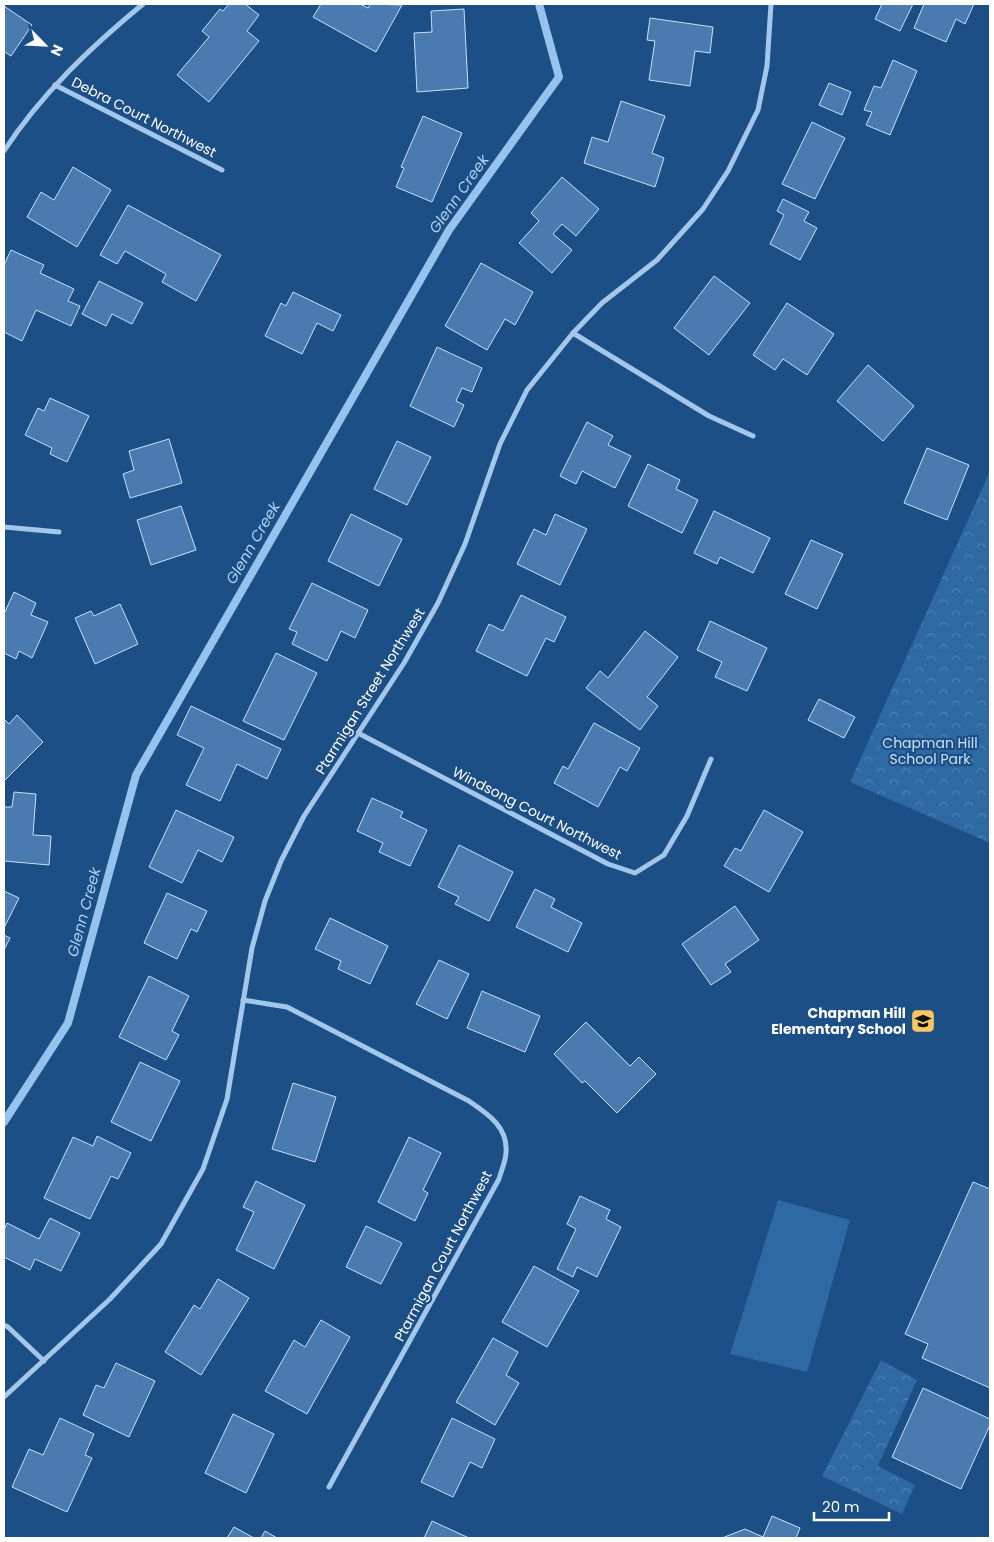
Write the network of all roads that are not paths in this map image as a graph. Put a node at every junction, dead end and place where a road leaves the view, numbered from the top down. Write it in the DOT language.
graph roads {
  1 [pos="143,4"];
  2 [pos="771,4"];
  3 [pos="55,85"];
  4 [pos="4,151"];
  5 [pos="222,170"];
  6 [pos="573,333"];
  7 [pos="753,436"];
  8 [pos="4,527"];
  9 [pos="59,532"];
  10 [pos="358,733"];
  11 [pos="711,759"];
  12 [pos="244,1000"];
  13 [pos="4,1325"];
  14 [pos="44,1361"];
  15 [pos="4,1397"];
  16 [pos="328,1487"];
  1 -- 3 [label="street"];
  2 -- 6 [label="street, Ptarmigan Street Northwest"];
  3 -- 4 [label="street"];
  3 -- 5 [label="street, Debra Court Northwest"];
  6 -- 7 [label="street"];
  6 -- 10 [label="street, Ptarmigan Street Northwest"];
  8 -- 9 [label="street"];
  10 -- 11 [label="street, Windsong Court Northwest"];
  10 -- 12 [label="street, Ptarmigan Street Northwest"];
  12 -- 14 [label="street, Ptarmigan Street Northwest"];
  12 -- 16 [label="street, Ptarmigan Court Northwest"];
  13 -- 14 [label="street"];
  14 -- 15 [label="street, Ptarmigan Street Northwest"];
}
